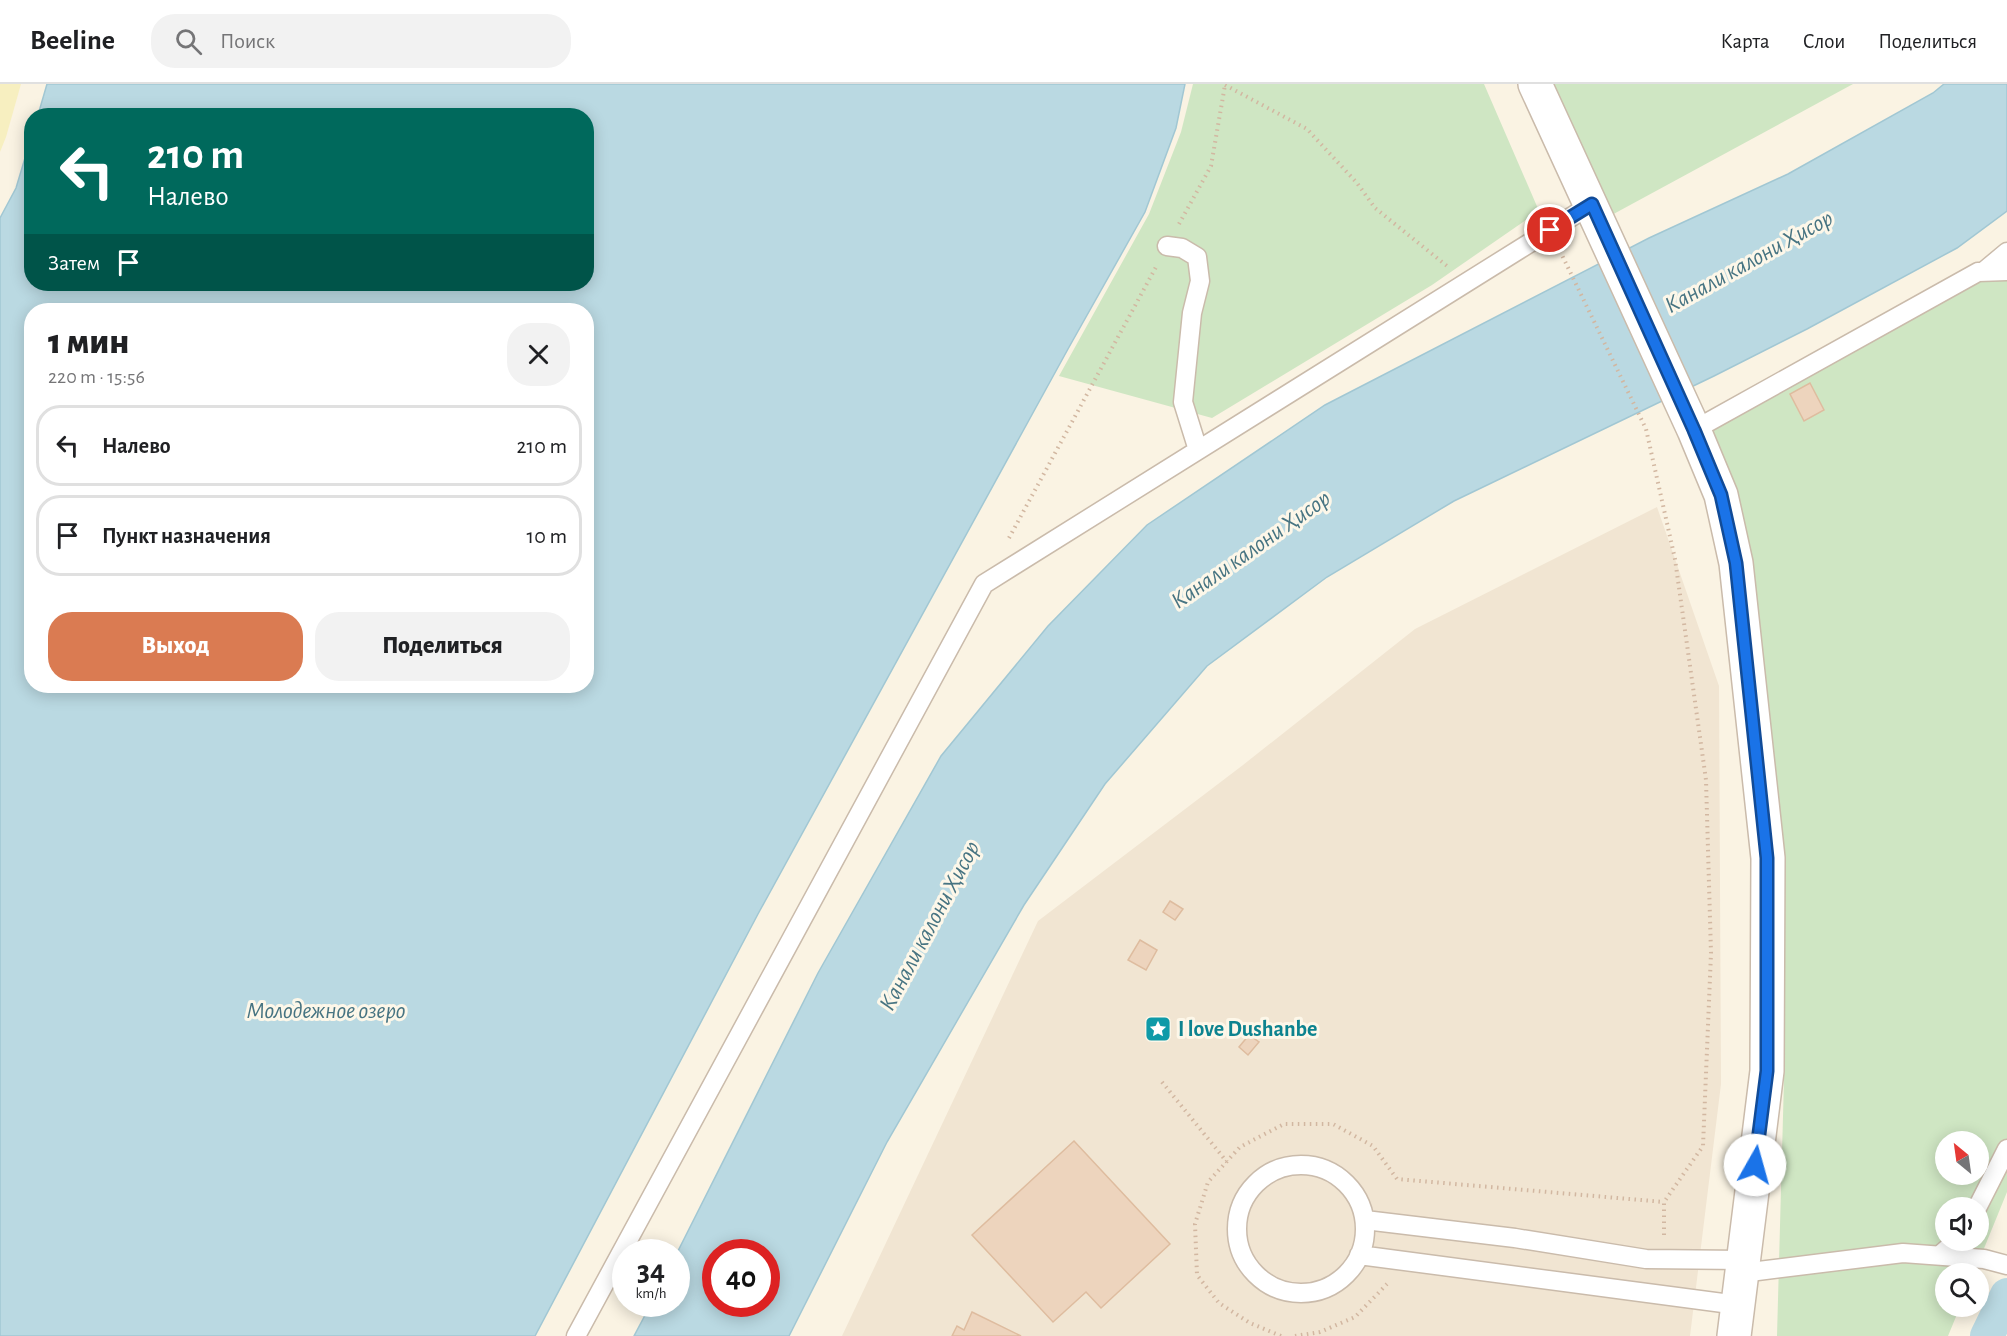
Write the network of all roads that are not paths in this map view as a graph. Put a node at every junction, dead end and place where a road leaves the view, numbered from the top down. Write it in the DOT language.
graph roads {
  1 [pos="1535,84"];
  2 [pos="1592,204"];
  3 [pos="1167,246"];
  4 [pos="2007,252"];
  5 [pos="2007,271"];
  6 [pos="1983,272"];
  7 [pos="1694,430"];
  8 [pos="1198,450"];
  9 [pos="2007,1149"];
  10 [pos="1983,1197"];
  11 [pos="1365,1220"];
  12 [pos="1945,1251"];
  13 [pos="1359,1255"];
  14 [pos="1940,1255"];
  15 [pos="2007,1265"];
  16 [pos="1739,1294"];
  17 [pos="576,1336"];
  1 -- 2 [label="street"];
  2 -- 7 [label="street"];
  2 -- 8 [label="lane"];
  3 -- 8 [label="lane"];
  4 -- 6 [label="lane"];
  5 -- 6 [label="lane"];
  6 -- 7 [label="lane"];
  7 -- 16 [label="street"];
  8 -- 17 [label="lane"];
  9 -- 10 [label="lane"];
  11 -- 13 [label="lane"];
  11 -- 13 [label="lane"];
  11 -- 16 [label="lane"];
  12 -- 14 [label="lane"];
  13 -- 16 [label="lane"];
  14 -- 15 [label="lane"];
  14 -- 16 [label="lane"];
}
